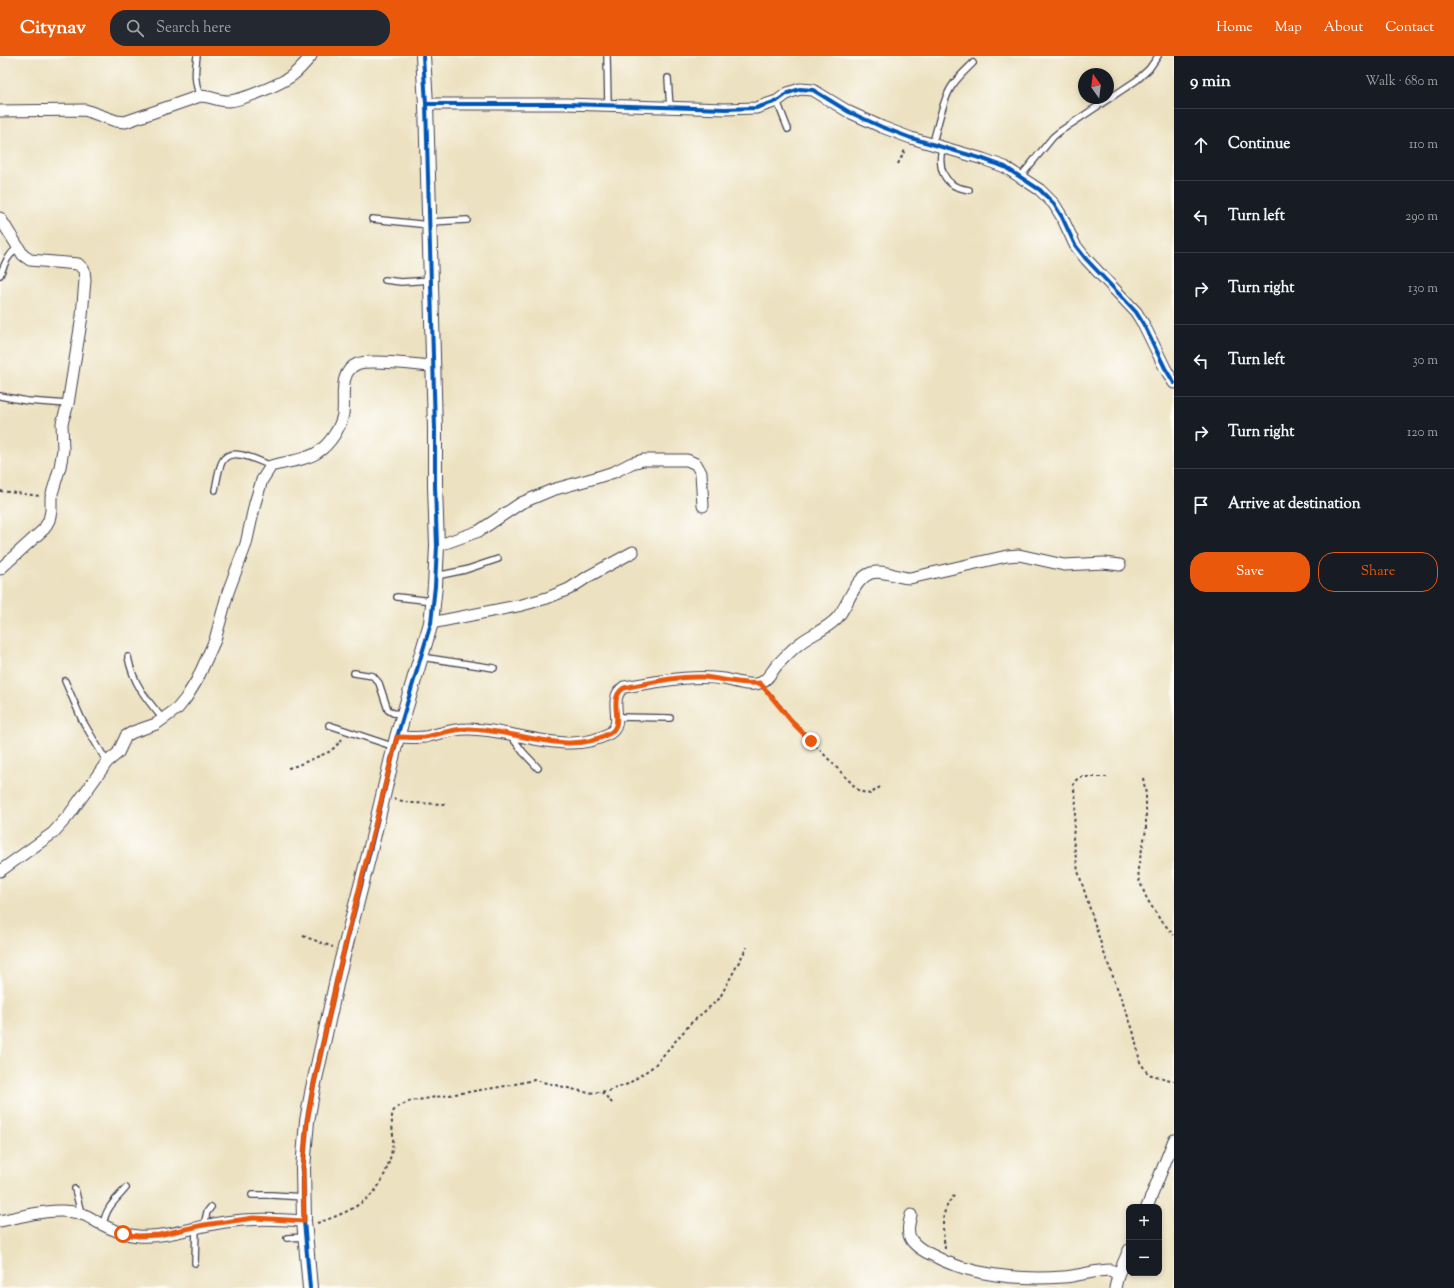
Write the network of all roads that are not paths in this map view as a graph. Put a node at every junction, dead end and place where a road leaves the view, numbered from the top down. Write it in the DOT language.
graph roads {
  1 [pos="197,56"];
  2 [pos="311,56"];
  3 [pos="423,56"];
  4 [pos="607,56"];
  5 [pos="1158,56"];
  6 [pos="973,63"];
  7 [pos="668,78"];
  8 [pos="200,96"];
  9 [pos="777,100"];
  10 [pos="426,104"];
  11 [pos="608,105"];
  12 [pos="670,108"];
  13 [pos="0,111"];
  14 [pos="788,130"];
  15 [pos="937,146"];
  16 [pos="1021,176"];
  17 [pos="969,190"];
  18 [pos="0,218"];
  19 [pos="372,219"];
  20 [pos="467,220"];
  21 [pos="430,223"];
  22 [pos="18,247"];
  23 [pos="0,275"];
  24 [pos="386,280"];
  25 [pos="431,280"];
  26 [pos="434,366"];
  27 [pos="1174,383"];
  28 [pos="0,396"];
  29 [pos="68,404"];
  30 [pos="271,466"];
  31 [pos="215,490"];
  32 [pos="703,506"];
  33 [pos="437,546"];
  34 [pos="632,552"];
  35 [pos="498,559"];
  36 [pos="1120,565"];
  37 [pos="0,569"];
  38 [pos="436,576"];
  39 [pos="397,597"];
  40 [pos="433,602"];
  41 [pos="431,623"];
  42 [pos="128,657"];
  43 [pos="421,657"];
  44 [pos="494,668"];
  45 [pos="354,673"];
  46 [pos="65,681"];
  47 [pos="404,714"];
  48 [pos="617,718"];
  49 [pos="670,718"];
  50 [pos="163,719"];
  51 [pos="329,725"];
  52 [pos="510,734"];
  53 [pos="396,742"];
  54 [pos="107,762"];
  55 [pos="538,768"];
  56 [pos="0,871"];
  57 [pos="1174,1140"];
  58 [pos="126,1188"];
  59 [pos="75,1189"];
  60 [pos="252,1195"];
  61 [pos="304,1197"];
  62 [pos="1148,1204"];
  63 [pos="211,1208"];
  64 [pos="81,1214"];
  65 [pos="911,1215"];
  66 [pos="0,1222"];
  67 [pos="103,1225"];
  68 [pos="200,1226"];
  69 [pos="305,1228"];
  70 [pos="287,1238"];
  71 [pos="1126,1257"];
  72 [pos="195,1263"];
  73 [pos="1118,1275"];
  74 [pos="310,1288"];
  75 [pos="1115,1288"];
  1 -- 8 [label="lane"];
  2 -- 8 [label="street"];
  3 -- 10 [label="street"];
  4 -- 11 [label="lane"];
  5 -- 16 [label="lane"];
  6 -- 15 [label="lane"];
  7 -- 12 [label="lane"];
  8 -- 13 [label="street"];
  9 -- 12 [label="street"];
  9 -- 14 [label="lane"];
  9 -- 15 [label="street"];
  10 -- 11 [label="street"];
  10 -- 21 [label="street"];
  11 -- 12 [label="street"];
  15 -- 16 [label="street"];
  15 -- 17 [label="lane"];
  16 -- 27 [label="street"];
  18 -- 22 [label="street"];
  19 -- 21 [label="lane"];
  20 -- 21 [label="lane"];
  21 -- 25 [label="street"];
  22 -- 23 [label="lane"];
  22 -- 29 [label="street"];
  24 -- 25 [label="lane"];
  25 -- 26 [label="street"];
  26 -- 30 [label="street"];
  26 -- 33 [label="street"];
  28 -- 29 [label="lane"];
  29 -- 37 [label="street"];
  30 -- 31 [label="lane"];
  30 -- 50 [label="street"];
  32 -- 33 [label="street"];
  33 -- 38 [label="street"];
  34 -- 41 [label="street"];
  35 -- 38 [label="lane"];
  36 -- 48 [label="street"];
  38 -- 40 [label="street"];
  39 -- 40 [label="lane"];
  40 -- 41 [label="street"];
  41 -- 43 [label="street"];
  42 -- 50 [label="lane"];
  43 -- 44 [label="lane"];
  43 -- 47 [label="street"];
  45 -- 47 [label="lane"];
  46 -- 54 [label="lane"];
  47 -- 53 [label="street"];
  48 -- 49 [label="lane"];
  48 -- 52 [label="street"];
  50 -- 54 [label="street"];
  51 -- 53 [label="lane"];
  52 -- 53 [label="street"];
  52 -- 55 [label="lane"];
  53 -- 61 [label="street"];
  54 -- 56 [label="street"];
  57 -- 62 [label="street"];
  58 -- 67 [label="lane"];
  59 -- 64 [label="lane"];
  60 -- 61 [label="lane"];
  61 -- 69 [label="street"];
  63 -- 68 [label="lane"];
  64 -- 66 [label="street"];
  64 -- 67 [label="street"];
  65 -- 73 [label="street"];
  67 -- 68 [label="street"];
  68 -- 69 [label="street"];
  68 -- 72 [label="lane"];
  69 -- 70 [label="lane"];
  69 -- 74 [label="street"];
  71 -- 73 [label="street"];
  73 -- 75 [label="street"];
}
